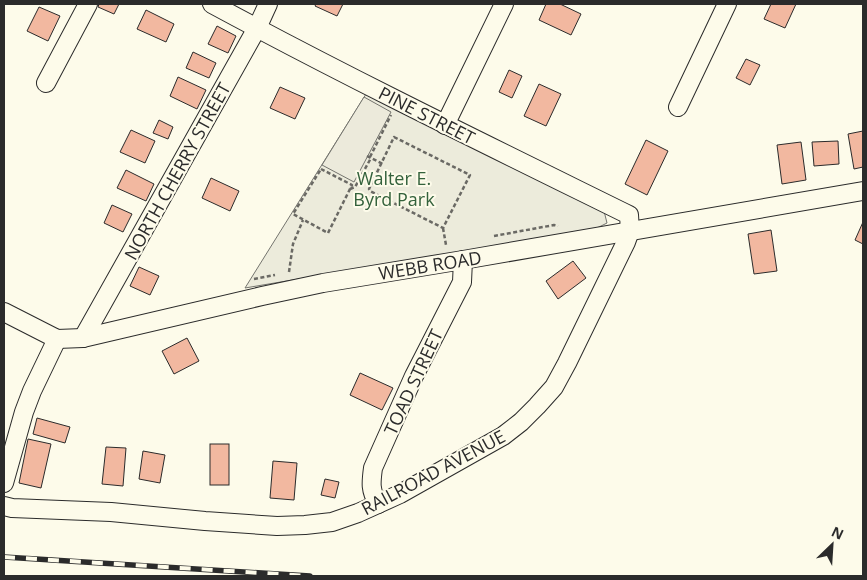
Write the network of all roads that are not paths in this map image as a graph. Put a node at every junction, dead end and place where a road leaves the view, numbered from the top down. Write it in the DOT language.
graph roads {
  1 [pos="88,4"];
  2 [pos="212,4"];
  3 [pos="268,4"];
  4 [pos="504,4"];
  5 [pos="727,4"];
  6 [pos="257,28"];
  7 [pos="46,83"];
  8 [pos="678,107"];
  9 [pos="445,125"];
  10 [pos="863,192"];
  11 [pos="630,231"];
  12 [pos="463,260"];
  13 [pos="4,312"];
  14 [pos="57,338"];
  15 [pos="84,338"];
  16 [pos="4,483"];
  17 [pos="378,504"];
  18 [pos="4,506"];
  1 -- 7 [label="street"];
  2 -- 6 [label="street, PINE STREET"];
  3 -- 6 [label="street, NORTH CHERRY STREET"];
  4 -- 9 [label="street"];
  5 -- 8 [label="street"];
  6 -- 9 [label="street, PINE STREET"];
  6 -- 15 [label="street, NORTH CHERRY STREET"];
  9 -- 11 [label="street, PINE STREET"];
  10 -- 11 [label="street, WEBB ROAD"];
  11 -- 12 [label="street, WEBB ROAD"];
  11 -- 17 [label="street, RAILROAD AVENUE"];
  12 -- 15 [label="street, WEBB ROAD"];
  12 -- 17 [label="street, TOAD STREET"];
  13 -- 14 [label="street, WEBB ROAD"];
  14 -- 15 [label="street, WEBB ROAD"];
  14 -- 16 [label="street"];
  17 -- 18 [label="street, RAILROAD AVENUE"];
}
